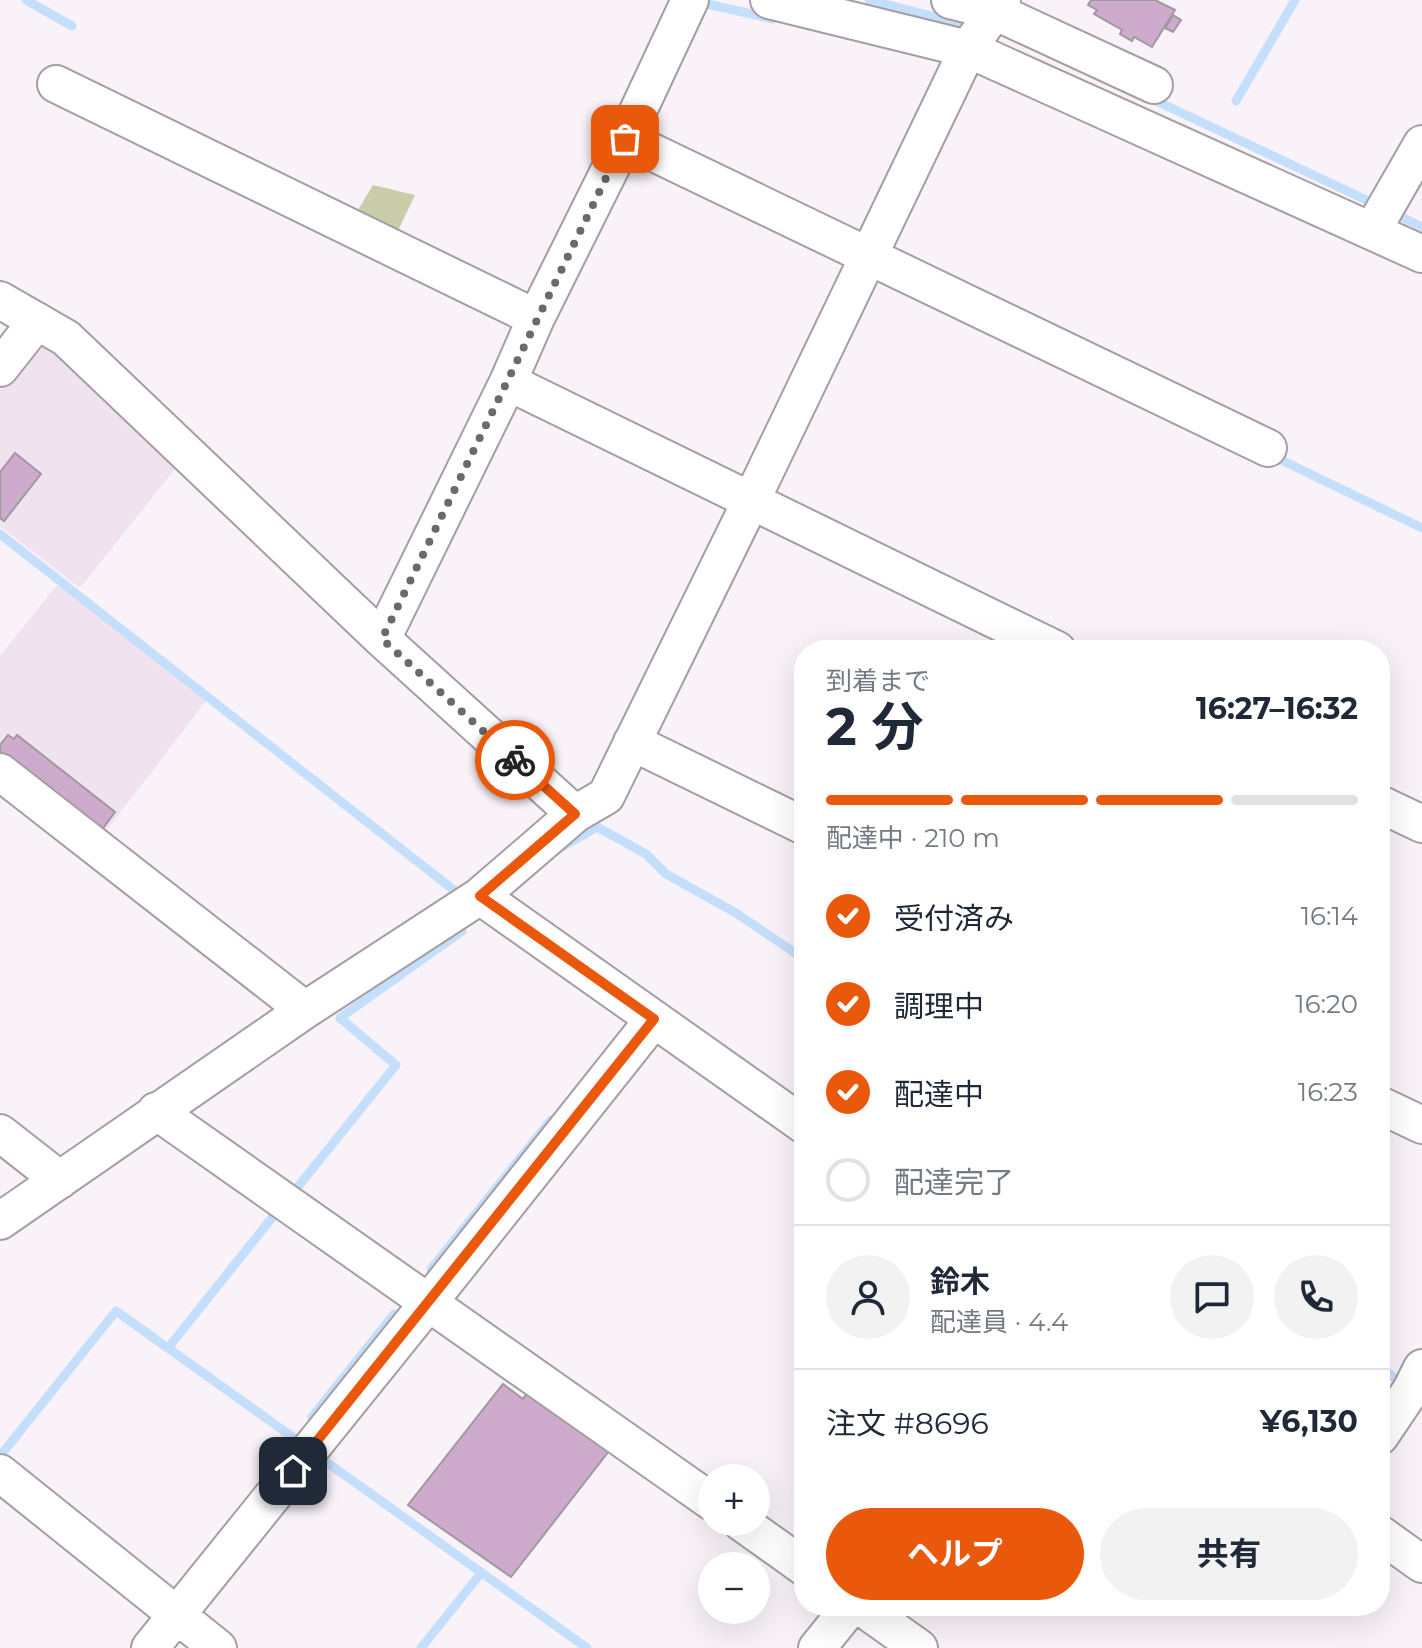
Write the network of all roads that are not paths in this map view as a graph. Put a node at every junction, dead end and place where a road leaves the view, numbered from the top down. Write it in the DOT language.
graph roads {
  1 [pos="690,0"];
  2 [pos="769,0"];
  3 [pos="950,0"];
  4 [pos="986,23"];
  5 [pos="56,84"];
  6 [pos="1154,85"];
  7 [pos="625,139"];
  8 [pos="1422,144"];
  9 [pos="1380,216"];
  10 [pos="1422,254"];
  11 [pos="868,257"];
  12 [pos="0,300"];
  13 [pos="536,318"];
  14 [pos="37,321"];
  15 [pos="0,368"];
  16 [pos="508,382"];
  17 [pos="1268,448"];
  18 [pos="751,501"];
  19 [pos="382,639"];
  20 [pos="1036,640"];
  21 [pos="632,742"];
  22 [pos="0,772"];
  23 [pos="1390,809"];
  24 [pos="575,814"];
  25 [pos="794,821"];
  26 [pos="1422,824"];
  27 [pos="480,896"];
  28 [pos="305,1010"];
  29 [pos="654,1019"];
  30 [pos="1390,1110"];
  31 [pos="156,1111"];
  32 [pos="794,1118"];
  33 [pos="1422,1125"];
  34 [pos="0,1133"];
  35 [pos="60,1180"];
  36 [pos="0,1221"];
  37 [pos="429,1302"];
  38 [pos="1422,1368"];
  39 [pos="1390,1421"];
  40 [pos="0,1473"];
  41 [pos="698,1492"];
  42 [pos="761,1536"];
  43 [pos="1390,1541"];
  44 [pos="794,1560"];
  45 [pos="1422,1564"];
  46 [pos="176,1615"];
  47 [pos="843,1616"];
  48 [pos="874,1616"];
  49 [pos="150,1648"];
  50 [pos="218,1648"];
  51 [pos="817,1648"];
  52 [pos="919,1648"];
  1 -- 7 [label="street"];
  2 -- 4 [label="street"];
  3 -- 4 [label="street"];
  4 -- 6 [label="street"];
  4 -- 9 [label="street"];
  4 -- 11 [label="street"];
  5 -- 13 [label="street"];
  7 -- 11 [label="street"];
  7 -- 13 [label="street"];
  8 -- 9 [label="street"];
  9 -- 10 [label="street"];
  11 -- 17 [label="street"];
  11 -- 18 [label="street"];
  12 -- 14 [label="street"];
  13 -- 16 [label="street"];
  14 -- 15 [label="street"];
  14 -- 19 [label="street"];
  16 -- 18 [label="street"];
  16 -- 19 [label="street"];
  18 -- 20 [label="street"];
  18 -- 21 [label="street"];
  19 -- 24 [label="street"];
  21 -- 24 [label="street"];
  21 -- 25 [label="street"];
  22 -- 28 [label="street"];
  23 -- 26 [label="street"];
  24 -- 27 [label="street"];
  27 -- 28 [label="street"];
  27 -- 29 [label="street"];
  28 -- 31 [label="street"];
  29 -- 32 [label="street"];
  29 -- 37 [label="street"];
  30 -- 33 [label="street"];
  31 -- 35 [label="street"];
  31 -- 37 [label="street"];
  34 -- 35 [label="street"];
  35 -- 36 [label="street"];
  37 -- 41 [label="street"];
  37 -- 46 [label="street"];
  38 -- 39 [label="street"];
  40 -- 46 [label="street"];
  42 -- 44 [label="street"];
  43 -- 45 [label="street"];
  46 -- 49 [label="street"];
  46 -- 50 [label="street"];
  47 -- 51 [label="street"];
  48 -- 52 [label="street"];
}
